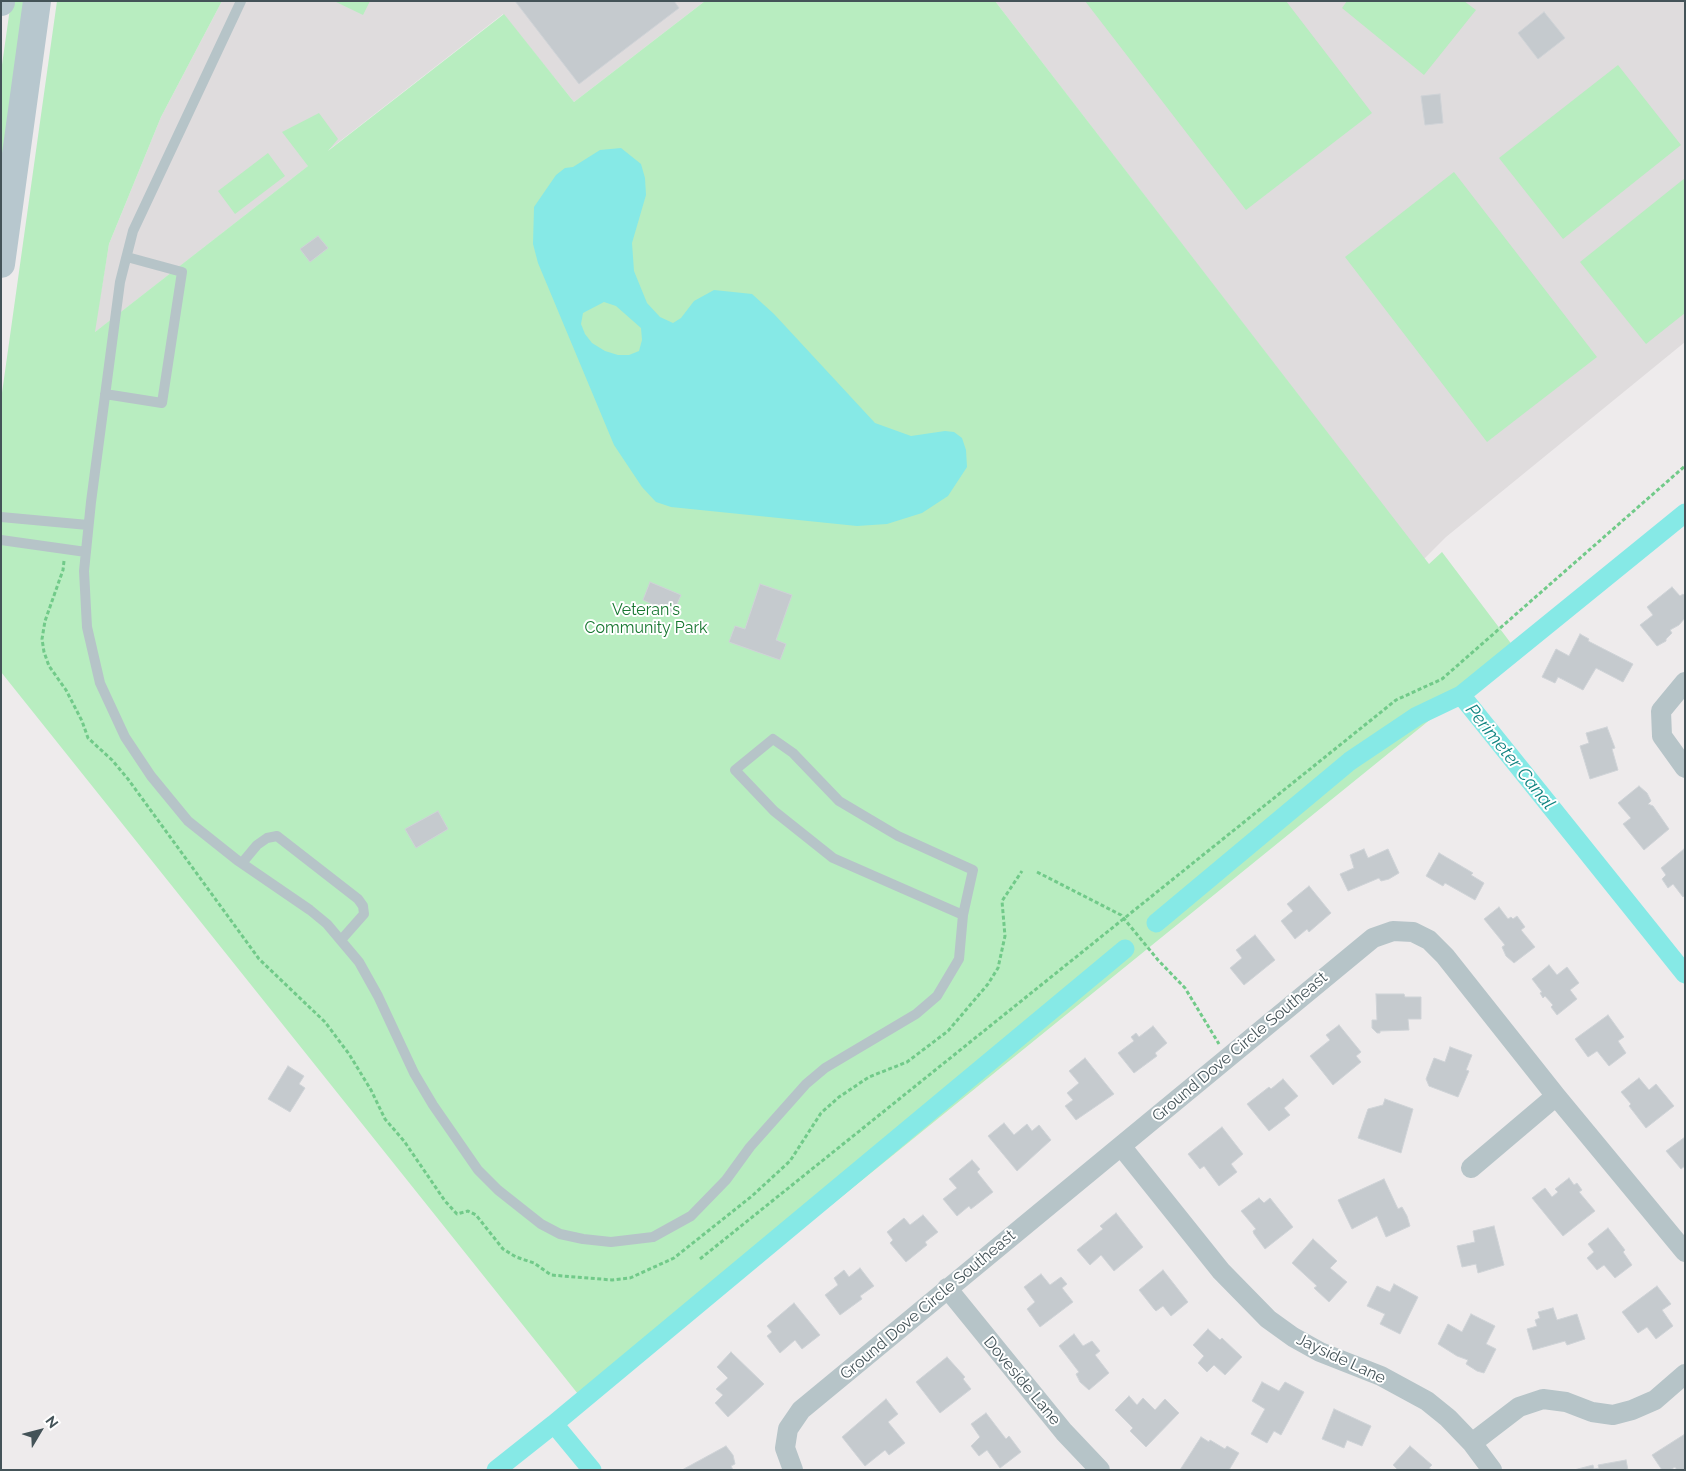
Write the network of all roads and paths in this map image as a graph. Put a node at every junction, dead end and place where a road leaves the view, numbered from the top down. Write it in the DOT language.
graph roads {
  1 [pos="37,1"];
  2 [pos="241,1"];
  3 [pos="127,257"];
  4 [pos="1,264"];
  5 [pos="105,394"];
  6 [pos="1685,466"];
  7 [pos="1,517"];
  8 [pos="88,525"];
  9 [pos="1,540"];
  10 [pos="86,552"];
  11 [pos="65,555"];
  12 [pos="1685,682"];
  13 [pos="1685,768"];
  14 [pos="242,863"];
  15 [pos="1022,871"];
  16 [pos="1037,872"];
  17 [pos="963,915"];
  18 [pos="1124,918"];
  19 [pos="341,940"];
  20 [pos="1227,1057"];
  21 [pos="1556,1096"];
  22 [pos="1121,1146"];
  23 [pos="1471,1168"];
  24 [pos="1685,1252"];
  25 [pos="700,1259"];
  26 [pos="947,1288"];
  27 [pos="1685,1374"];
  28 [pos="1472,1443"];
  29 [pos="793,1470"];
  30 [pos="1100,1470"];
  31 [pos="1492,1470"];
  1 -- 4 [label="main road"];
  2 -- 3 [label="lane"];
  3 -- 5 [label="lane"];
  3 -- 5 [label="lane"];
  5 -- 8 [label="lane"];
  6 -- 18 [label="path"];
  7 -- 8 [label="lane"];
  8 -- 10 [label="lane"];
  9 -- 10 [label="lane"];
  10 -- 14 [label="lane"];
  11 -- 15 [label="path"];
  12 -- 13 [label="street"];
  14 -- 19 [label="lane"];
  14 -- 19 [label="lane"];
  16 -- 18 [label="path"];
  17 -- 17 [label="lane"];
  17 -- 19 [label="lane"];
  18 -- 20 [label="path"];
  18 -- 25 [label="path"];
  20 -- 21 [label="street, Ground Dove Circle Southeast"];
  20 -- 22 [label="street, Ground Dove Circle Southeast"];
  21 -- 23 [label="street"];
  21 -- 24 [label="street, Ground Dove Circle Southeast"];
  22 -- 26 [label="street, Ground Dove Circle Southeast"];
  22 -- 28 [label="street, Jayside Lane"];
  26 -- 29 [label="street, Ground Dove Circle Southeast"];
  26 -- 30 [label="street, Doveside Lane"];
  27 -- 28 [label="street"];
  28 -- 31 [label="street, Jayside Lane"];
}
